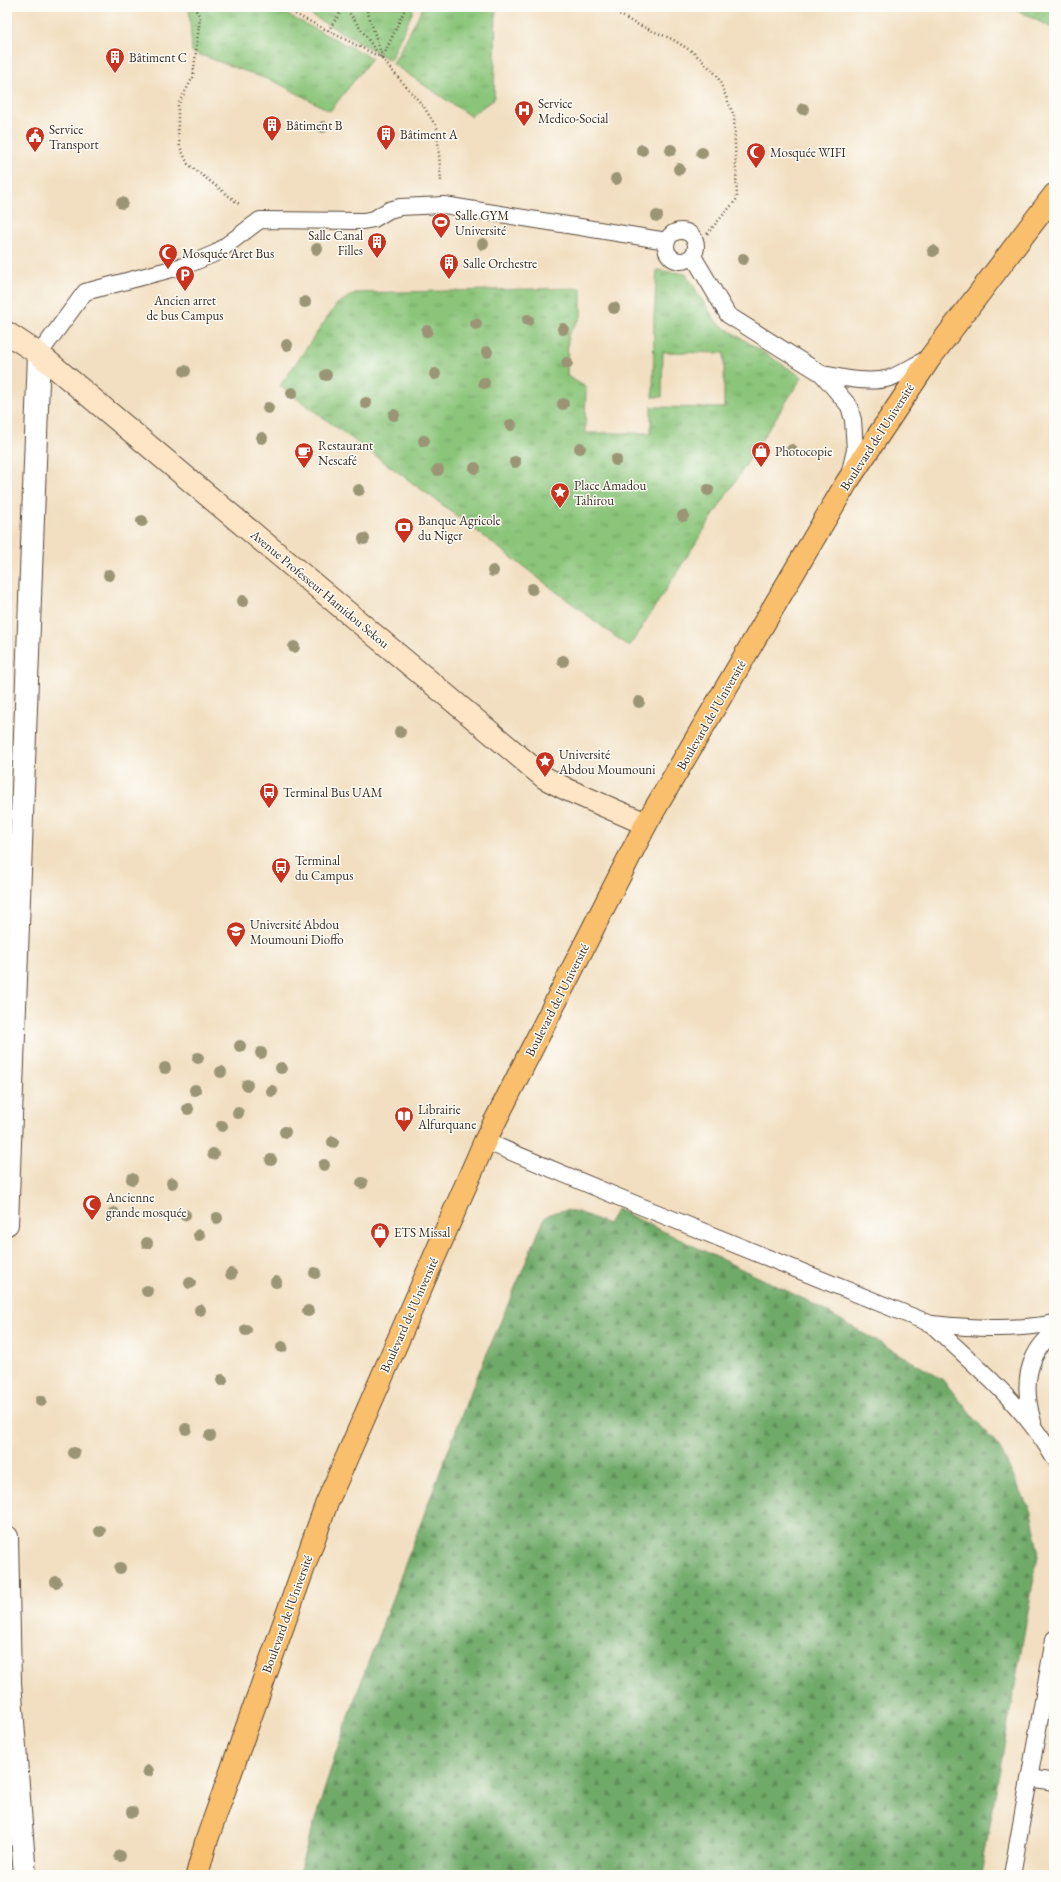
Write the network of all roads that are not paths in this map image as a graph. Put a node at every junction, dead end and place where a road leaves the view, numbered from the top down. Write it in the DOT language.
graph roads {
  1 [pos="1054,195"];
  2 [pos="667,241"];
  3 [pos="694,250"];
  4 [pos="7,333"];
  5 [pos="39,354"];
  6 [pos="930,358"];
  7 [pos="822,374"];
  8 [pos="847,482"];
  9 [pos="646,824"];
  10 [pos="485,1141"];
  11 [pos="7,1224"];
  12 [pos="1054,1323"];
  13 [pos="931,1324"];
  14 [pos="1054,1332"];
  15 [pos="1048,1443"];
  16 [pos="1054,1458"];
  17 [pos="7,1537"];
  18 [pos="1054,1639"];
  19 [pos="9,1683"];
  20 [pos="1030,1778"];
  21 [pos="1054,1782"];
  22 [pos="25,1875"];
  23 [pos="197,1875"];
  24 [pos="1012,1875"];
  1 -- 6 [label="main road, Boulevard de l'Université"];
  2 -- 3 [label="lane"];
  2 -- 3 [label="lane"];
  2 -- 5 [label="lane"];
  3 -- 7 [label="lane"];
  4 -- 5 [label="street, Avenue Professeur Hamidou Sekou"];
  5 -- 9 [label="street, Avenue Professeur Hamidou Sekou"];
  5 -- 11 [label="street"];
  6 -- 7 [label="lane"];
  6 -- 8 [label="main road, Boulevard de l'Université"];
  7 -- 8 [label="lane"];
  8 -- 9 [label="main road, Boulevard de l'Université"];
  9 -- 10 [label="main road, Boulevard de l'Université"];
  10 -- 13 [label="lane"];
  10 -- 23 [label="main road, Boulevard de l'Université"];
  12 -- 13 [label="lane"];
  13 -- 15 [label="lane"];
  14 -- 15 [label="lane"];
  15 -- 16 [label="lane"];
  17 -- 19 [label="street"];
  18 -- 20 [label="lane"];
  19 -- 22 [label="street"];
  20 -- 21 [label="lane"];
  20 -- 24 [label="lane"];
}
